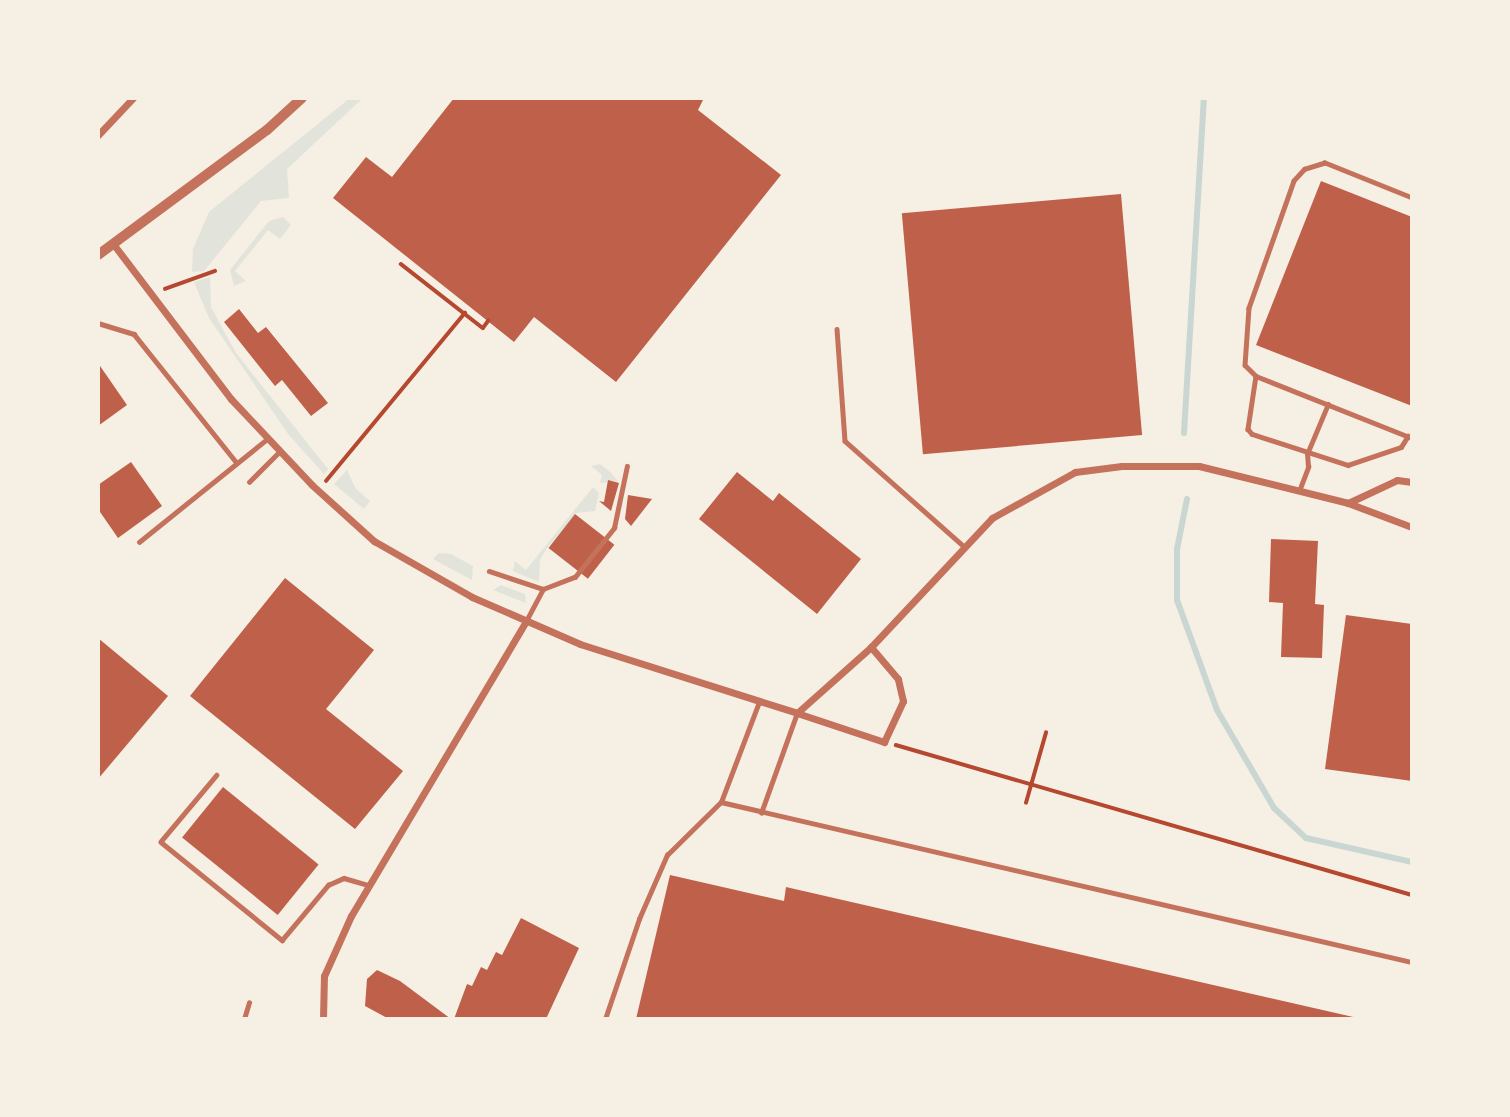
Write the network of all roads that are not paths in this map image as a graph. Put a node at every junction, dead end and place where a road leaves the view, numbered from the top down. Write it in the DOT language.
graph roads {
  1 [pos="133,98"];
  2 [pos="302,98"];
  3 [pos="98,135"];
  4 [pos="1412,198"];
  5 [pos="114,245"];
  6 [pos="98,256"];
  7 [pos="98,323"];
  8 [pos="837,329"];
  9 [pos="1256,376"];
  10 [pos="1328,404"];
  11 [pos="1410,437"];
  12 [pos="268,438"];
  13 [pos="280,451"];
  14 [pos="1307,454"];
  15 [pos="237,463"];
  16 [pos="626,467"];
  17 [pos="249,482"];
  18 [pos="1412,482"];
  19 [pos="1299,491"];
  20 [pos="1348,503"];
  21 [pos="1412,527"];
  22 [pos="139,542"];
  23 [pos="966,548"];
  24 [pos="489,571"];
  25 [pos="543,589"];
  26 [pos="526,621"];
  27 [pos="871,648"];
  28 [pos="759,702"];
  29 [pos="797,713"];
  30 [pos="217,775"];
  31 [pos="721,802"];
  32 [pos="761,813"];
  33 [pos="369,885"];
  34 [pos="1412,962"];
  35 [pos="250,1003"];
  36 [pos="244,1019"];
  37 [pos="323,1019"];
  38 [pos="605,1019"];
  1 -- 3 [label="street"];
  2 -- 5 [label="street"];
  4 -- 9 [label="lane"];
  5 -- 6 [label="street"];
  5 -- 12 [label="street"];
  7 -- 15 [label="lane"];
  8 -- 23 [label="lane"];
  9 -- 10 [label="lane"];
  9 -- 14 [label="lane"];
  10 -- 11 [label="lane"];
  10 -- 14 [label="lane"];
  11 -- 14 [label="lane"];
  12 -- 13 [label="street"];
  12 -- 15 [label="lane"];
  13 -- 17 [label="lane"];
  13 -- 26 [label="street"];
  14 -- 19 [label="lane"];
  15 -- 22 [label="lane"];
  16 -- 25 [label="lane"];
  18 -- 20 [label="street"];
  19 -- 20 [label="street"];
  19 -- 23 [label="street"];
  20 -- 21 [label="street"];
  23 -- 27 [label="street"];
  24 -- 25 [label="lane"];
  25 -- 26 [label="lane"];
  26 -- 28 [label="street"];
  26 -- 33 [label="street"];
  27 -- 29 [label="street"];
  27 -- 29 [label="street"];
  28 -- 29 [label="street"];
  28 -- 31 [label="lane"];
  29 -- 32 [label="lane"];
  30 -- 33 [label="lane"];
  31 -- 32 [label="lane"];
  31 -- 38 [label="lane"];
  32 -- 34 [label="lane"];
  33 -- 37 [label="street"];
  35 -- 36 [label="lane"];
}
